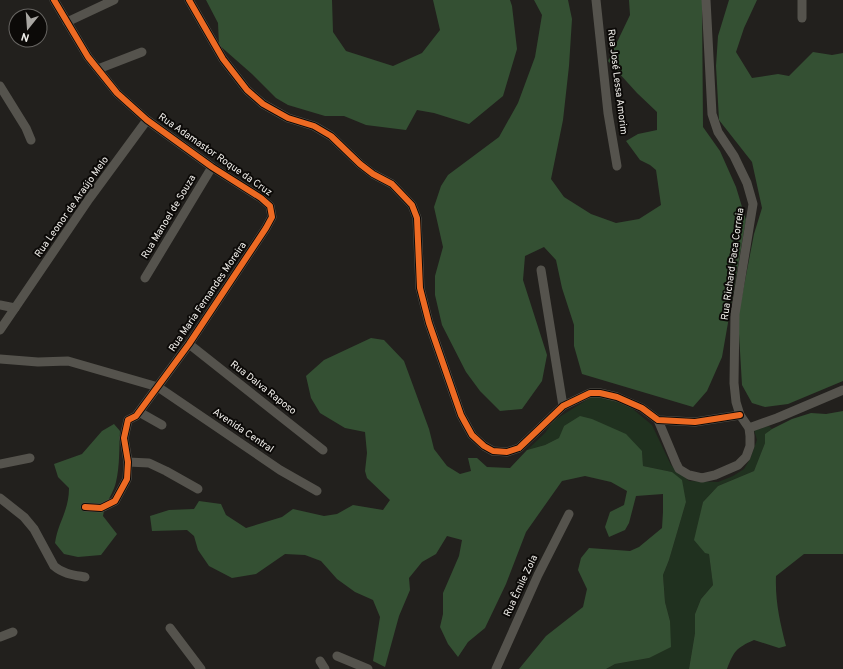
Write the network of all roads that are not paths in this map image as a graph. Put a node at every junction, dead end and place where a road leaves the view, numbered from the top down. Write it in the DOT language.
graph roads {
  1 [pos="54,0"];
  2 [pos="114,0"];
  3 [pos="189,0"];
  4 [pos="596,0"];
  5 [pos="706,0"];
  6 [pos="802,0"];
  7 [pos="802,18"];
  8 [pos="67,22"];
  9 [pos="142,52"];
  10 [pos="98,69"];
  11 [pos="0,86"];
  12 [pos="147,120"];
  13 [pos="31,140"];
  14 [pos="617,166"];
  15 [pos="212,167"];
  16 [pos="272,217"];
  17 [pos="541,270"];
  18 [pos="144,278"];
  19 [pos="0,305"];
  20 [pos="15,308"];
  21 [pos="0,330"];
  22 [pos="189,344"];
  23 [pos="0,358"];
  24 [pos="158,387"];
  25 [pos="843,390"];
  26 [pos="563,406"];
  27 [pos="139,412"];
  28 [pos="740,415"];
  29 [pos="658,420"];
  30 [pos="162,425"];
  31 [pos="749,428"];
  32 [pos="323,450"];
  33 [pos="30,458"];
  34 [pos="128,462"];
  35 [pos="0,464"];
  36 [pos="198,489"];
  37 [pos="317,491"];
  38 [pos="0,498"];
  39 [pos="85,507"];
  40 [pos="569,514"];
  41 [pos="85,577"];
  42 [pos="170,628"];
  43 [pos="13,632"];
  44 [pos="0,637"];
  45 [pos="337,656"];
  46 [pos="320,661"];
  47 [pos="201,669"];
  48 [pos="325,669"];
  49 [pos="368,669"];
  50 [pos="496,669"];
  1 -- 8 [label="street, Rua Adamastor Roque da Cruz"];
  2 -- 8 [label="street"];
  3 -- 26 [label="street"];
  4 -- 14 [label="street, Rua José Lessa Amorim"];
  5 -- 28 [label="street, Rua Richard Paca Correia"];
  6 -- 7 [label="street"];
  8 -- 10 [label="street, Rua Adamastor Roque da Cruz"];
  9 -- 10 [label="street"];
  10 -- 12 [label="street, Rua Adamastor Roque da Cruz"];
  11 -- 13 [label="street"];
  12 -- 15 [label="street, Rua Adamastor Roque da Cruz"];
  12 -- 20 [label="street, Rua Leonor de Araújo Melo"];
  15 -- 16 [label="street, Rua Adamastor Roque da Cruz"];
  15 -- 18 [label="street, Rua Manoel de Souza"];
  16 -- 22 [label="street, Rua Maria Fernandes Moreira"];
  17 -- 26 [label="street"];
  19 -- 20 [label="street"];
  20 -- 21 [label="street, Rua Leonor de Araújo Melo"];
  22 -- 24 [label="street, Rua Maria Fernandes Moreira"];
  22 -- 32 [label="street, Rua Dalva Raposo"];
  23 -- 24 [label="street"];
  24 -- 27 [label="street, Rua Maria Fernandes Moreira"];
  24 -- 37 [label="street, Avenida Central"];
  25 -- 31 [label="street"];
  26 -- 29 [label="street"];
  27 -- 30 [label="street"];
  27 -- 34 [label="street, Rua Maria Fernandes Moreira"];
  28 -- 29 [label="street"];
  28 -- 31 [label="street, Rua Richard Paca Correia"];
  29 -- 31 [label="street"];
  33 -- 35 [label="street"];
  34 -- 36 [label="street"];
  34 -- 39 [label="street, Rua Maria Fernandes Moreira"];
  38 -- 41 [label="street"];
  40 -- 50 [label="street, Rua Êmile Zola"];
  42 -- 47 [label="street"];
  43 -- 44 [label="street"];
  45 -- 49 [label="street"];
  46 -- 48 [label="street"];
}
